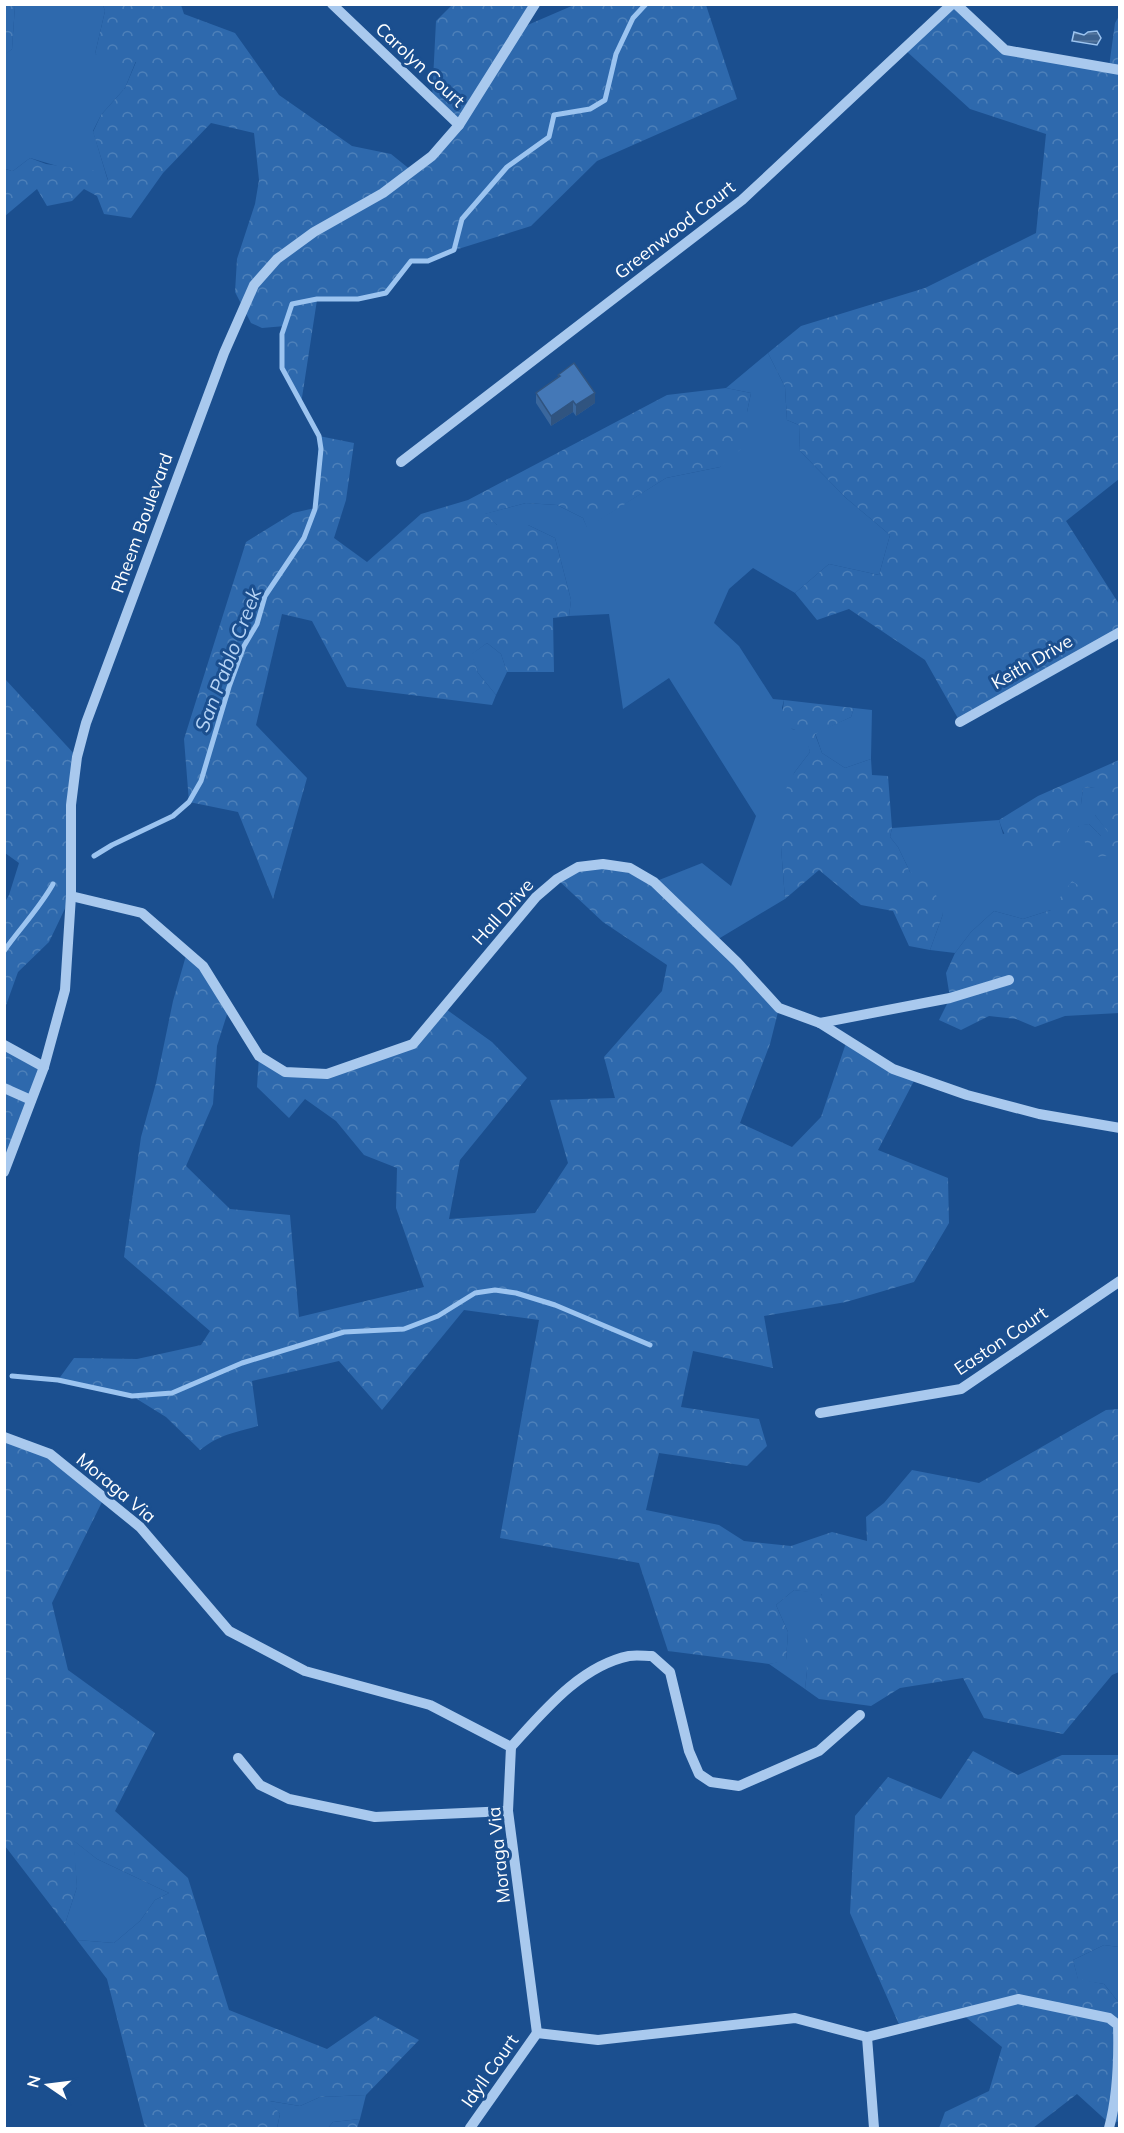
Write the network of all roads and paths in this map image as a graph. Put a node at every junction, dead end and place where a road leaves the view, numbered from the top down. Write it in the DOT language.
graph roads {
  1 [pos="332,4"];
  2 [pos="535,4"];
  3 [pos="954,4"];
  4 [pos="1119,69"];
  5 [pos="459,125"];
  6 [pos="401,462"];
  7 [pos="1119,632"];
  8 [pos="960,722"];
  9 [pos="71,896"];
  10 [pos="1010,980"];
  11 [pos="820,1023"];
  12 [pos="4,1045"];
  13 [pos="44,1067"];
  14 [pos="4,1088"];
  15 [pos="31,1100"];
  16 [pos="1119,1128"];
  17 [pos="4,1172"];
  18 [pos="1119,1281"];
  19 [pos="820,1413"];
  20 [pos="4,1437"];
  21 [pos="860,1715"];
  22 [pos="511,1747"];
  23 [pos="238,1758"];
  24 [pos="508,1810"];
  25 [pos="537,2033"];
  26 [pos="867,2037"];
  27 [pos="470,2128"];
  28 [pos="874,2128"];
  29 [pos="1109,2128"];
  1 -- 5 [label="street, Carolyn Court"];
  2 -- 5 [label="street, Rheem Boulevard"];
  3 -- 4 [label="street"];
  3 -- 6 [label="street, Greenwood Court"];
  5 -- 9 [label="street, Rheem Boulevard"];
  7 -- 8 [label="street, Keith Drive"];
  9 -- 11 [label="street, Hall Drive"];
  9 -- 13 [label="street, Rheem Boulevard"];
  10 -- 11 [label="street"];
  11 -- 16 [label="street"];
  12 -- 13 [label="street"];
  13 -- 15 [label="street, Rheem Boulevard"];
  14 -- 15 [label="street"];
  15 -- 17 [label="street, Rheem Boulevard"];
  18 -- 19 [label="street, Easton Court"];
  20 -- 22 [label="street, Moraga Via"];
  21 -- 22 [label="street"];
  22 -- 24 [label="street, Moraga Via"];
  23 -- 24 [label="street"];
  24 -- 25 [label="street, Moraga Via"];
  25 -- 26 [label="street"];
  25 -- 27 [label="street, Idyll Court"];
  26 -- 28 [label="street"];
  26 -- 29 [label="street"];
}
